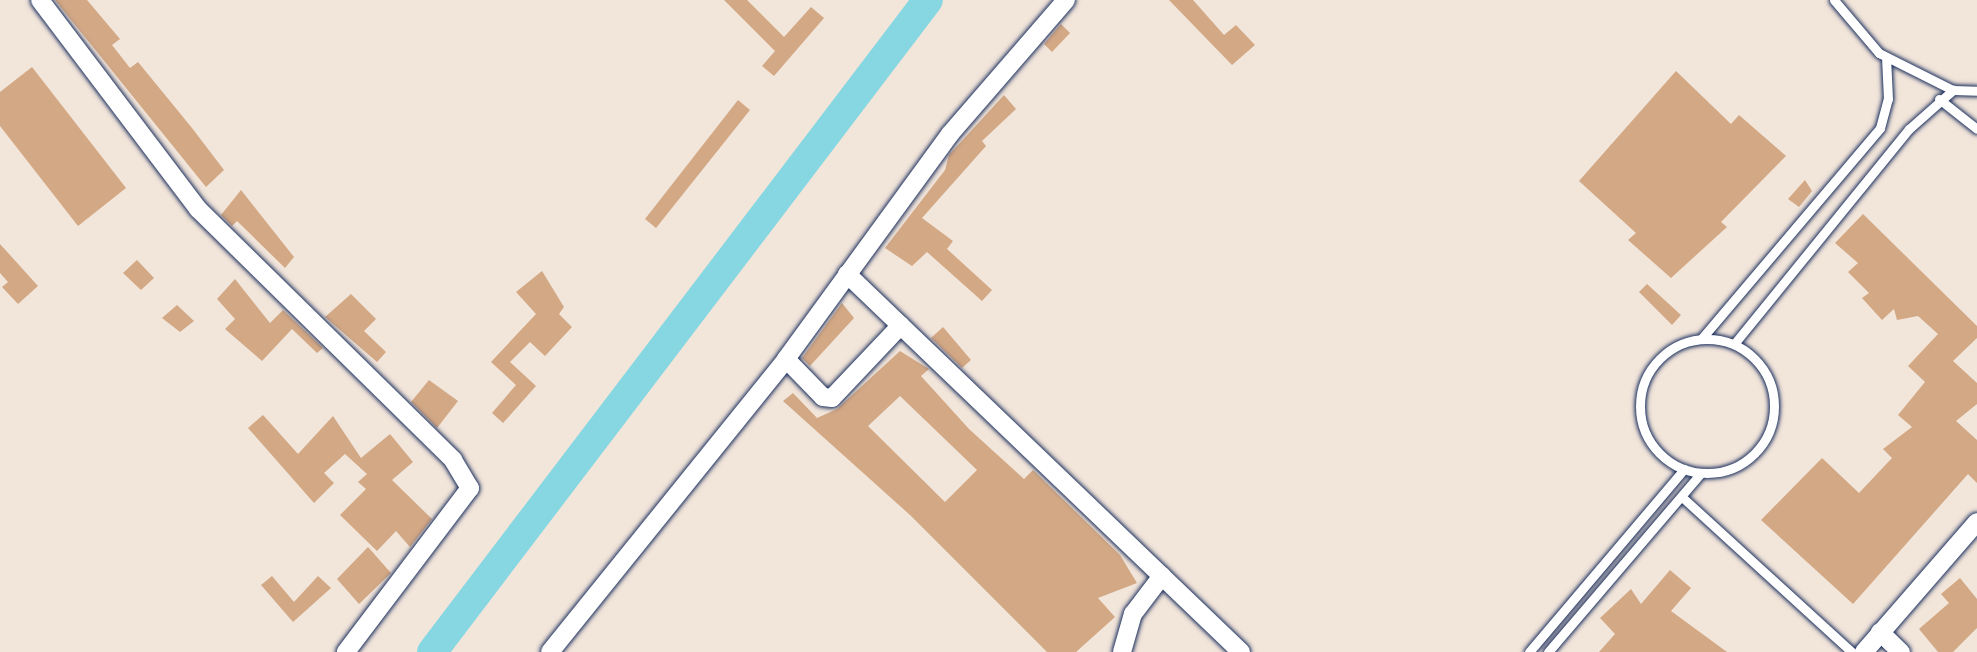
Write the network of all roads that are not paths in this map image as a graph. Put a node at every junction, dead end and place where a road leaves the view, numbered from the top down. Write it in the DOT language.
graph roads {
  1 [pos="40,0"];
  2 [pos="1066,0"];
  3 [pos="1834,0"];
  4 [pos="1886,57"];
  5 [pos="1953,90"];
  6 [pos="1977,91"];
  7 [pos="1939,99"];
  8 [pos="1977,129"];
  9 [pos="1844,174"];
  10 [pos="1858,190"];
  11 [pos="847,274"];
  12 [pos="901,325"];
  13 [pos="1702,338"];
  14 [pos="1734,344"];
  15 [pos="786,359"];
  16 [pos="1684,469"];
  17 [pos="1701,473"];
  18 [pos="1682,497"];
  19 [pos="1976,526"];
  20 [pos="1162,576"];
  21 [pos="1880,632"];
  22 [pos="346,652"];
  23 [pos="550,652"];
  24 [pos="1122,652"];
  25 [pos="1241,652"];
  26 [pos="1529,652"];
  27 [pos="1548,652"];
  28 [pos="1852,652"];
  29 [pos="1864,652"];
  30 [pos="1901,652"];
  1 -- 22 [label="street"];
  2 -- 11 [label="street"];
  3 -- 4 [label="lane"];
  4 -- 5 [label="lane"];
  4 -- 9 [label="lane"];
  5 -- 6 [label="lane"];
  5 -- 7 [label="lane"];
  7 -- 8 [label="lane"];
  7 -- 10 [label="lane"];
  9 -- 10 [label="lane"];
  9 -- 13 [label="lane"];
  10 -- 14 [label="lane"];
  11 -- 12 [label="street"];
  11 -- 15 [label="street"];
  12 -- 15 [label="street"];
  12 -- 20 [label="street"];
  13 -- 14 [label="lane"];
  13 -- 16 [label="lane"];
  14 -- 17 [label="lane"];
  15 -- 23 [label="street"];
  16 -- 17 [label="lane"];
  16 -- 26 [label="lane"];
  17 -- 18 [label="lane"];
  18 -- 27 [label="lane"];
  18 -- 28 [label="lane"];
  19 -- 21 [label="street"];
  20 -- 24 [label="street"];
  20 -- 25 [label="street"];
  21 -- 29 [label="street"];
  21 -- 30 [label="street"];
}
